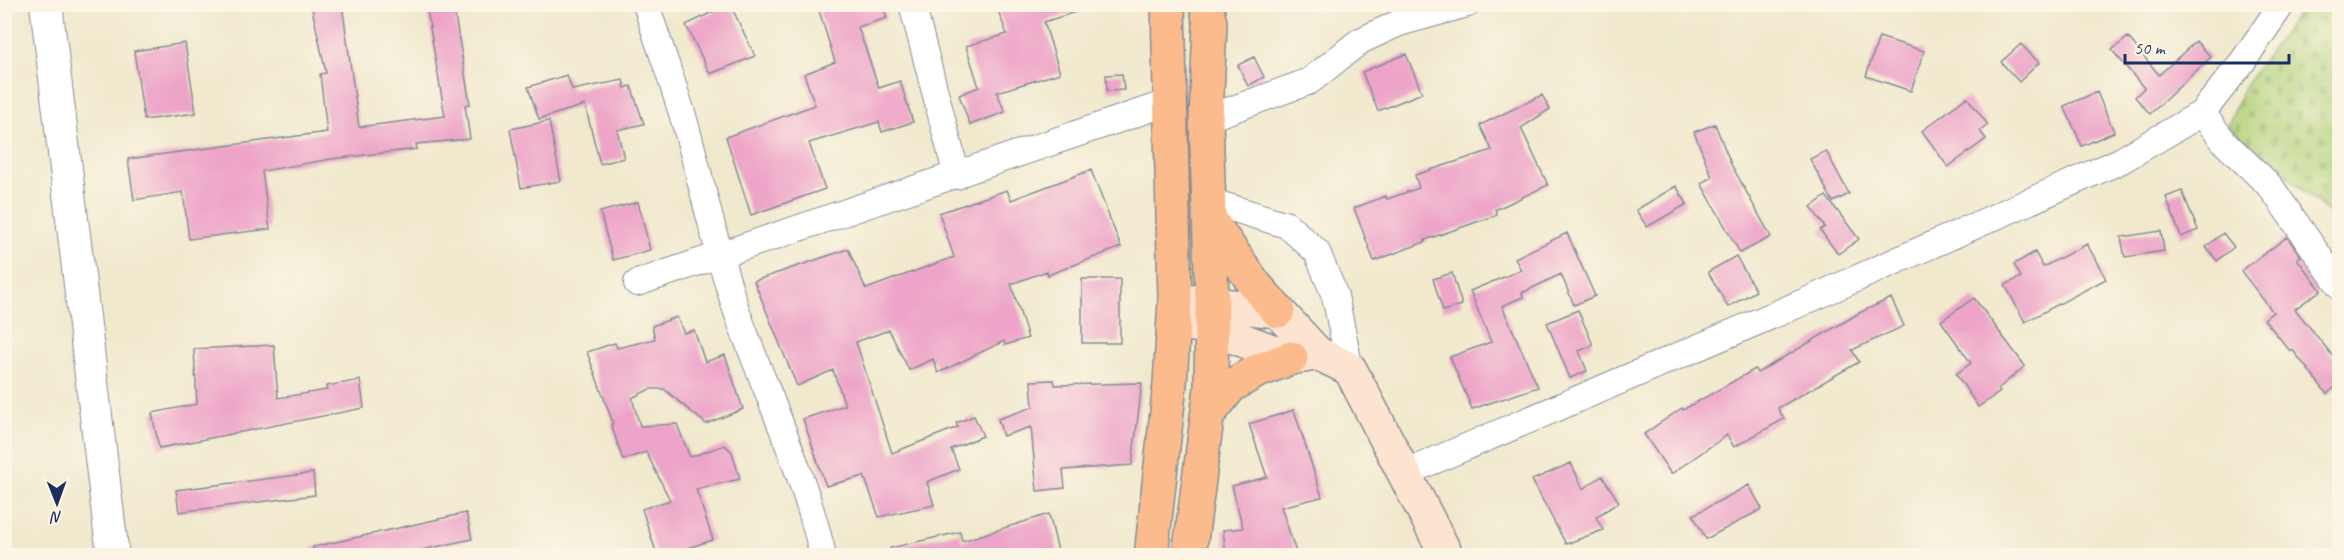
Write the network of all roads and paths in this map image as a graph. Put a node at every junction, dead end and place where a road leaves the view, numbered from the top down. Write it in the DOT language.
graph roads {
  1 [pos="29,4"];
  2 [pos="46,4"];
  3 [pos="646,4"];
  4 [pos="912,4"];
  5 [pos="1168,4"];
  6 [pos="1206,4"];
  7 [pos="1467,4"];
  8 [pos="2282,4"];
  9 [pos="1170,102"];
  10 [pos="2202,113"];
  11 [pos="1206,119"];
  12 [pos="957,176"];
  13 [pos="1210,211"];
  14 [pos="719,256"];
  15 [pos="637,283"];
  16 [pos="2340,286"];
  17 [pos="1175,311"];
  18 [pos="1278,311"];
  19 [pos="1211,316"];
  20 [pos="1304,356"];
  21 [pos="1350,369"];
  22 [pos="1208,416"];
  23 [pos="1402,474"];
  24 [pos="94,555"];
  25 [pos="113,555"];
  26 [pos="823,555"];
  27 [pos="1151,555"];
  28 [pos="1190,555"];
  29 [pos="1447,555"];
  1 -- 24 [label="street"];
  2 -- 25 [label="street"];
  3 -- 14 [label="street"];
  4 -- 12 [label="street"];
  5 -- 9 [label="main road"];
  6 -- 11 [label="main road"];
  7 -- 11 [label="street"];
  8 -- 10 [label="street"];
  9 -- 12 [label="street"];
  9 -- 17 [label="main road"];
  10 -- 16 [label="street"];
  10 -- 23 [label="street"];
  11 -- 13 [label="main road"];
  12 -- 14 [label="street"];
  13 -- 18 [label="main road"];
  13 -- 19 [label="main road"];
  13 -- 21 [label="street"];
  14 -- 15 [label="street"];
  14 -- 26 [label="street"];
  17 -- 19 [label="main road"];
  17 -- 27 [label="main road"];
  18 -- 19 [label="main road"];
  18 -- 20 [label="main road"];
  19 -- 20 [label="main road"];
  19 -- 22 [label="main road"];
  20 -- 21 [label="main road"];
  20 -- 22 [label="main road"];
  21 -- 23 [label="main road"];
  22 -- 28 [label="main road"];
  23 -- 29 [label="main road"];
}
